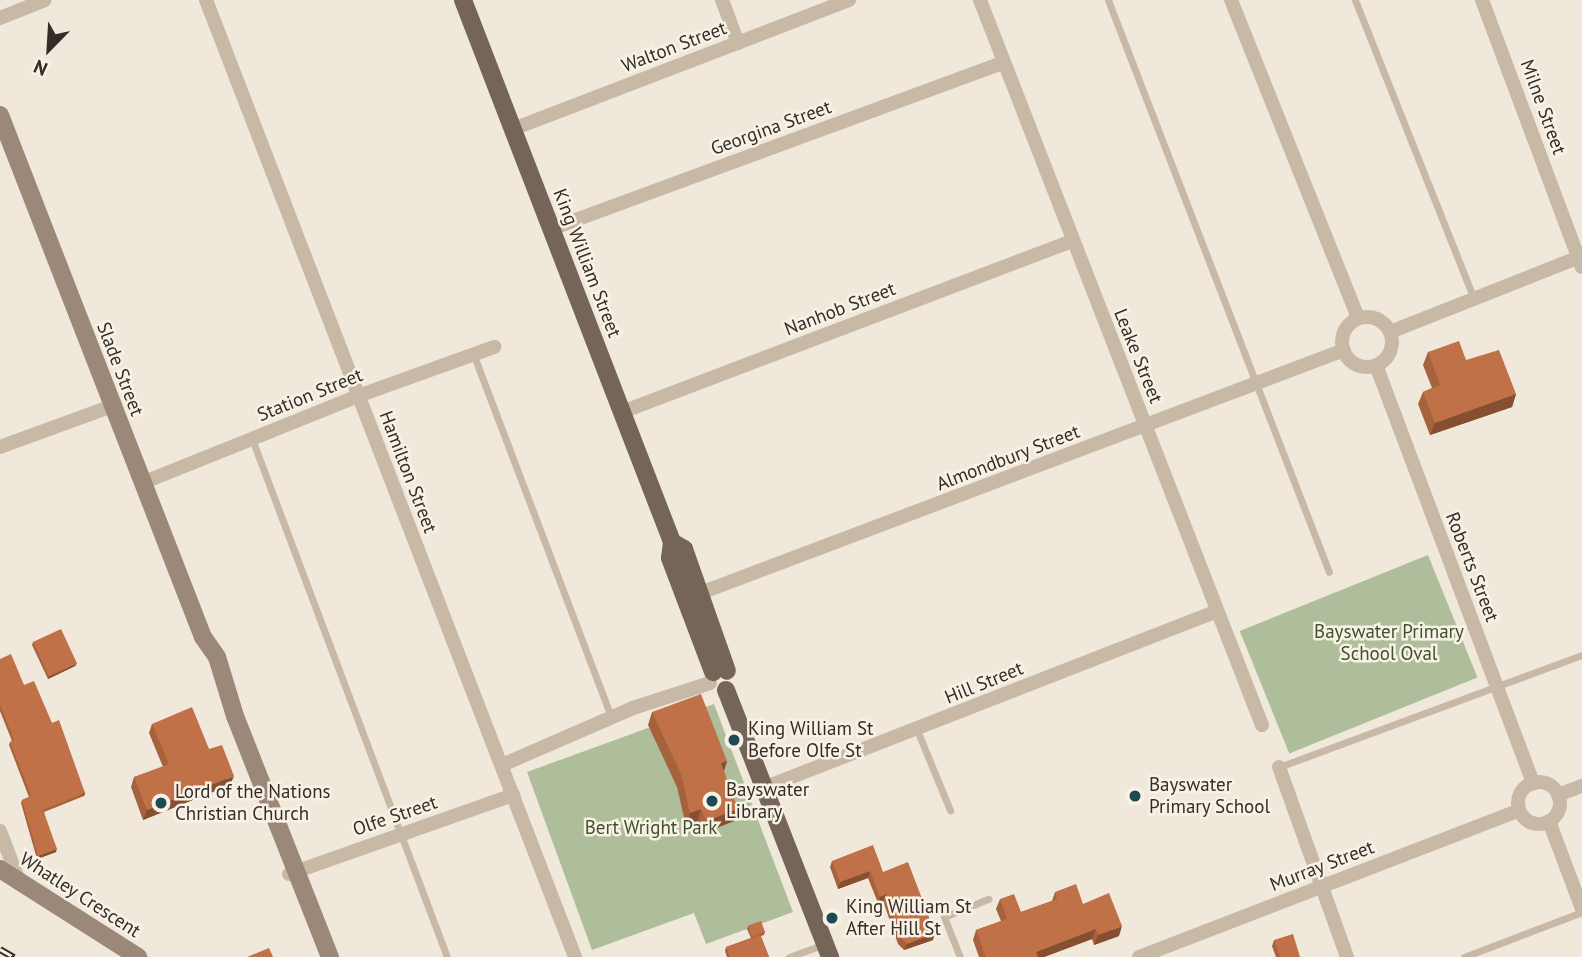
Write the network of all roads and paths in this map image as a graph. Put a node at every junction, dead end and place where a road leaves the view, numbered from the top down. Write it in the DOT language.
graph roads {
  1 [pos="45,0"];
  2 [pos="206,0"];
  3 [pos="463,0"];
  4 [pos="722,0"];
  5 [pos="849,0"];
  6 [pos="980,0"];
  7 [pos="1108,0"];
  8 [pos="1231,0"];
  9 [pos="1355,0"];
  10 [pos="1482,0"];
  11 [pos="0,18"];
  12 [pos="738,43"];
  13 [pos="1003,63"];
  14 [pos="0,116"];
  15 [pos="513,129"];
  16 [pos="551,229"];
  17 [pos="1072,241"];
  18 [pos="1581,260"];
  19 [pos="1474,299"];
  20 [pos="1359,318"];
  21 [pos="1390,332"];
  22 [pos="494,347"];
  23 [pos="1344,350"];
  24 [pos="474,356"];
  25 [pos="1376,365"];
  26 [pos="1254,385"];
  27 [pos="358,396"];
  28 [pos="112,406"];
  29 [pos="622,412"];
  30 [pos="1145,427"];
  31 [pos="252,439"];
  32 [pos="0,447"];
  33 [pos="142,483"];
  34 [pos="1329,572"];
  35 [pos="692,597"];
  36 [pos="1216,612"];
  37 [pos="1582,655"];
  38 [pos="719,679"];
  39 [pos="1497,686"];
  40 [pos="611,717"];
  41 [pos="1262,725"];
  42 [pos="917,730"];
  43 [pos="502,765"];
  44 [pos="1279,767"];
  45 [pos="1533,783"];
  46 [pos="1582,786"];
  47 [pos="766,787"];
  48 [pos="513,795"];
  49 [pos="1558,795"];
  50 [pos="950,810"];
  51 [pos="1518,810"];
  52 [pos="1549,821"];
  53 [pos="0,831"];
  54 [pos="402,834"];
  55 [pos="0,869"];
  56 [pos="294,872"];
  57 [pos="19,881"];
  58 [pos="1320,888"];
  59 [pos="988,899"];
  60 [pos="1582,910"];
  61 [pos="827,950"];
  62 [pos="1468,956"];
  63 [pos="138,957"];
  64 [pos="319,957"];
  65 [pos="330,957"];
  66 [pos="447,957"];
  67 [pos="575,957"];
  68 [pos="789,957"];
  69 [pos="960,957"];
  70 [pos="1139,957"];
  71 [pos="1347,957"];
  1 -- 11 [label="street"];
  2 -- 27 [label="street, Hamilton Street"];
  3 -- 15 [label="main road, King William Street"];
  4 -- 12 [label="street"];
  5 -- 12 [label="street, Walton Street"];
  6 -- 13 [label="street, Leake Street"];
  7 -- 26 [label="lane"];
  8 -- 20 [label="street"];
  9 -- 19 [label="lane"];
  10 -- 18 [label="street, Milne Street"];
  12 -- 15 [label="street, Walton Street"];
  13 -- 16 [label="street, Georgina Street"];
  13 -- 17 [label="street, Leake Street"];
  14 -- 28 [label="street, Slade Street"];
  15 -- 16 [label="main road, King William Street"];
  16 -- 29 [label="main road, King William Street"];
  17 -- 29 [label="street, Nanhob Street"];
  17 -- 30 [label="street, Leake Street"];
  18 -- 19 [label="street"];
  19 -- 21 [label="street"];
  20 -- 21 [label="street"];
  20 -- 23 [label="street"];
  21 -- 25 [label="street"];
  22 -- 24 [label="street, Station Street"];
  23 -- 25 [label="street"];
  23 -- 26 [label="street, Almondbury Street"];
  24 -- 27 [label="street, Station Street"];
  24 -- 40 [label="lane"];
  25 -- 39 [label="street, Roberts Street"];
  26 -- 30 [label="street, Almondbury Street"];
  26 -- 34 [label="lane"];
  27 -- 31 [label="street, Station Street"];
  27 -- 43 [label="street, Hamilton Street"];
  28 -- 32 [label="street"];
  28 -- 33 [label="street, Slade Street"];
  29 -- 35 [label="main road, King William Street"];
  30 -- 35 [label="street, Almondbury Street"];
  30 -- 36 [label="street, Leake Street"];
  31 -- 33 [label="street, Station Street"];
  31 -- 54 [label="lane"];
  33 -- 56 [label="street, Slade Street"];
  35 -- 38 [label="main road, King William Street"];
  36 -- 41 [label="street, Leake Street"];
  36 -- 42 [label="street, Hill Street"];
  37 -- 39 [label="lane"];
  38 -- 40 [label="street"];
  38 -- 47 [label="main road, King William Street"];
  39 -- 44 [label="lane"];
  39 -- 45 [label="street, Roberts Street"];
  40 -- 43 [label="street"];
  42 -- 47 [label="street, Hill Street"];
  42 -- 50 [label="lane"];
  43 -- 48 [label="street, Hamilton Street"];
  44 -- 58 [label="street"];
  45 -- 49 [label="street"];
  45 -- 51 [label="street"];
  46 -- 49 [label="street"];
  47 -- 61 [label="main road, King William Street"];
  48 -- 54 [label="street, Olfe Street"];
  48 -- 67 [label="street, Hamilton Street"];
  49 -- 52 [label="street"];
  51 -- 52 [label="street"];
  51 -- 58 [label="street, Murray Street"];
  52 -- 60 [label="street"];
  53 -- 57 [label="street"];
  54 -- 56 [label="street, Olfe Street"];
  54 -- 66 [label="lane"];
  55 -- 57 [label="street, Whatley Crescent"];
  56 -- 64 [label="street, Slade Street"];
  56 -- 65 [label="street, Slade Street"];
  57 -- 63 [label="street, Whatley Crescent"];
  58 -- 70 [label="street, Murray Street"];
  58 -- 71 [label="street"];
  59 -- 69 [label="lane"];
  60 -- 62 [label="lane"];
  61 -- 68 [label="lane"];
}
